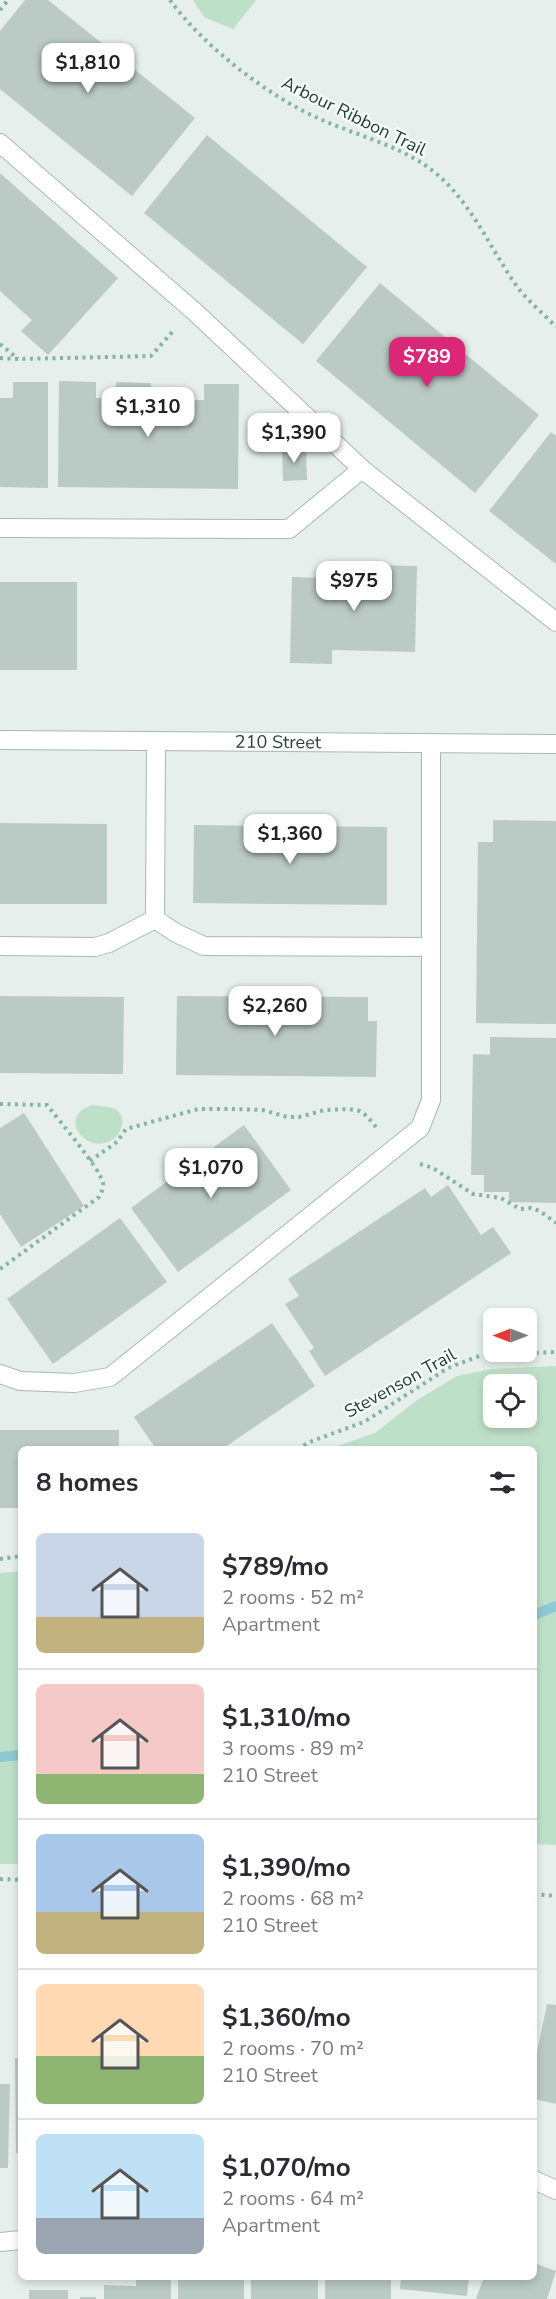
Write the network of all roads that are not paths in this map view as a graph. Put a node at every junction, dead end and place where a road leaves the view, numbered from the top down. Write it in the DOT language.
graph roads {
  1 [pos="0,143"];
  2 [pos="362,469"];
  3 [pos="0,528"];
  4 [pos="556,622"];
  5 [pos="0,740"];
  6 [pos="156,742"];
  7 [pos="431,743"];
  8 [pos="556,744"];
  9 [pos="155,919"];
  10 [pos="0,946"];
  11 [pos="431,947"];
  12 [pos="0,1374"];
  13 [pos="537,2181"];
  14 [pos="556,2190"];
  15 [pos="18,2240"];
  16 [pos="0,2242"];
  1 -- 2 [label="street"];
  2 -- 3 [label="street"];
  2 -- 4 [label="street"];
  5 -- 6 [label="street, 210 Street"];
  6 -- 7 [label="street, 210 Street"];
  6 -- 9 [label="street"];
  7 -- 8 [label="street, 210 Street"];
  7 -- 11 [label="street"];
  9 -- 10 [label="street"];
  9 -- 11 [label="street"];
  11 -- 12 [label="street"];
  13 -- 14 [label="street"];
  15 -- 16 [label="street"];
}
